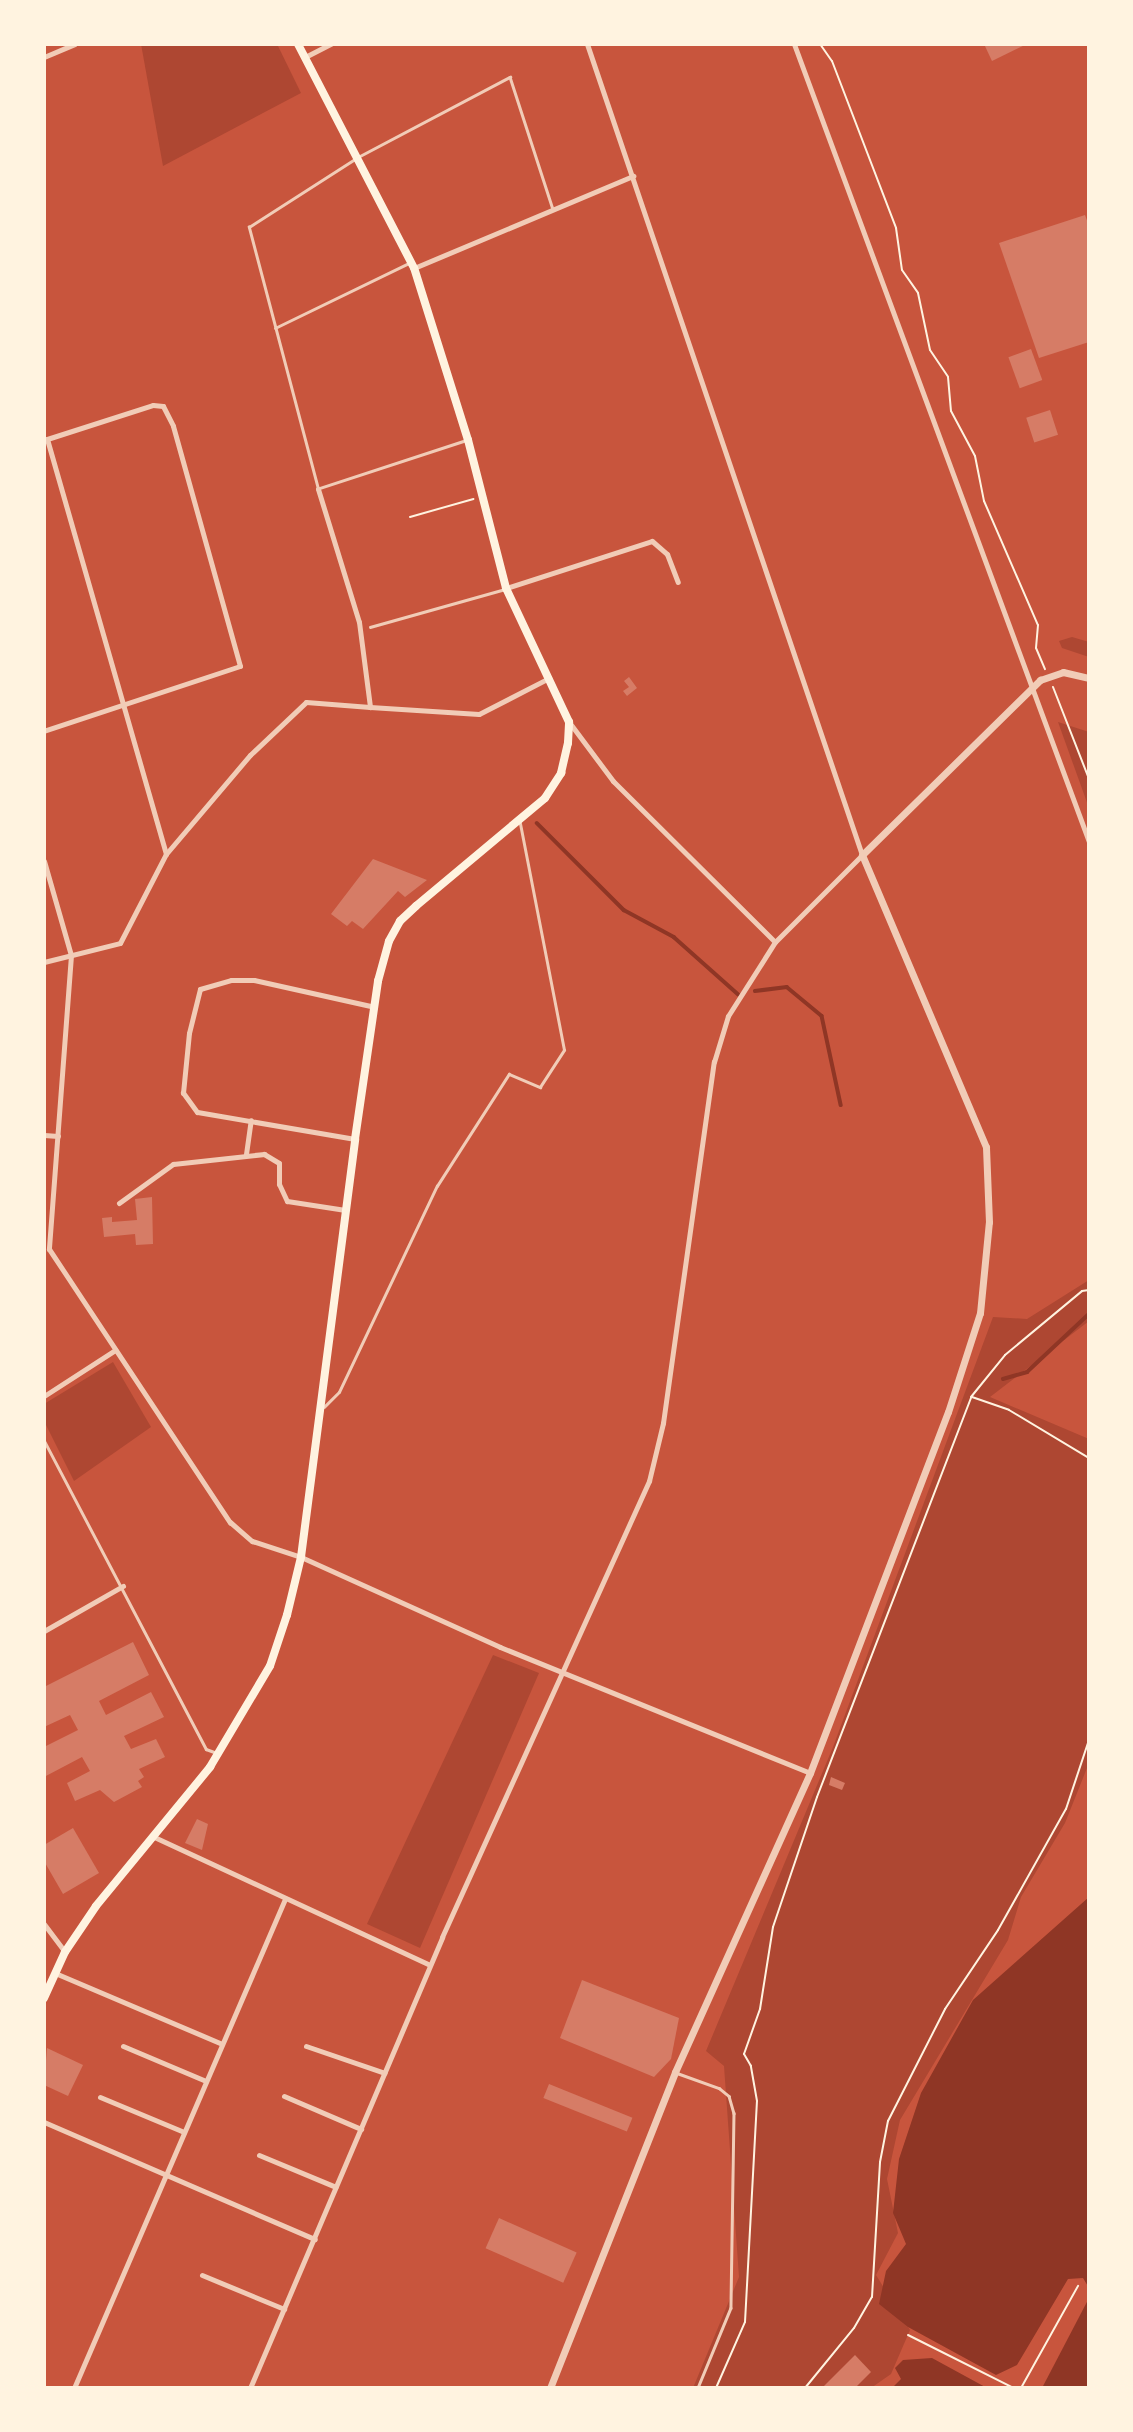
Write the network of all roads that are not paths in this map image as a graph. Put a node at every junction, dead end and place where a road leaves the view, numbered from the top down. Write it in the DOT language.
graph roads {
  1 [pos="52,44"];
  2 [pos="74,44"];
  3 [pos="298,44"];
  4 [pos="331,44"];
  5 [pos="587,44"];
  6 [pos="794,44"];
  7 [pos="56,52"];
  8 [pos="44,57"];
  9 [pos="305,57"];
  10 [pos="358,157"];
  11 [pos="633,176"];
  12 [pos="554,210"];
  13 [pos="412,265"];
  14 [pos="275,327"];
  15 [pos="45,439"];
  16 [pos="468,440"];
  17 [pos="318,489"];
  18 [pos="678,582"];
  19 [pos="506,588"];
  20 [pos="370,627"];
  21 [pos="549,678"];
  22 [pos="1089,678"];
  23 [pos="1032,687"];
  24 [pos="121,706"];
  25 [pos="370,707"];
  26 [pos="569,722"];
  27 [pos="44,731"];
  28 [pos="520,822"];
  29 [pos="1089,842"];
  30 [pos="166,854"];
  31 [pos="862,855"];
  32 [pos="44,861"];
  33 [pos="775,942"];
  34 [pos="71,955"];
  35 [pos="44,962"];
  36 [pos="375,1007"];
  37 [pos="251,1120"];
  38 [pos="44,1135"];
  39 [pos="58,1136"];
  40 [pos="355,1139"];
  41 [pos="246,1154"];
  42 [pos="119,1203"];
  43 [pos="345,1210"];
  44 [pos="46,1250"];
  45 [pos="115,1350"];
  46 [pos="44,1396"];
  47 [pos="319,1417"];
  48 [pos="44,1440"];
  49 [pos="301,1557"];
  50 [pos="123,1586"];
  51 [pos="44,1631"];
  52 [pos="563,1674"];
  53 [pos="219,1753"];
  54 [pos="810,1773"];
  55 [pos="152,1836"];
  56 [pos="285,1899"];
  57 [pos="44,1924"];
  58 [pos="65,1952"];
  59 [pos="430,1965"];
  60 [pos="55,1973"];
  61 [pos="44,1998"];
  62 [pos="222,2044"];
  63 [pos="123,2046"];
  64 [pos="306,2046"];
  65 [pos="675,2072"];
  66 [pos="385,2073"];
  67 [pos="206,2081"];
  68 [pos="284,2096"];
  69 [pos="100,2097"];
  70 [pos="44,2122"];
  71 [pos="361,2129"];
  72 [pos="184,2132"];
  73 [pos="259,2155"];
  74 [pos="166,2174"];
  75 [pos="337,2187"];
  76 [pos="315,2239"];
  77 [pos="202,2275"];
  78 [pos="284,2309"];
  79 [pos="74,2388"];
  80 [pos="250,2388"];
  81 [pos="550,2388"];
  82 [pos="698,2388"];
  1 -- 7 [label="street"];
  2 -- 7 [label="street"];
  3 -- 9 [label="main road"];
  4 -- 9 [label="street"];
  5 -- 11 [label="street"];
  6 -- 23 [label="street"];
  7 -- 8 [label="street"];
  9 -- 10 [label="main road"];
  10 -- 12 [label="lane"];
  10 -- 13 [label="main road"];
  10 -- 14 [label="lane"];
  11 -- 12 [label="street"];
  11 -- 31 [label="street"];
  12 -- 13 [label="street"];
  13 -- 14 [label="lane"];
  13 -- 16 [label="main road"];
  14 -- 17 [label="lane"];
  15 -- 24 [label="street"];
  15 -- 24 [label="street"];
  16 -- 17 [label="lane"];
  16 -- 19 [label="main road"];
  17 -- 25 [label="street"];
  18 -- 19 [label="street"];
  19 -- 20 [label="lane"];
  19 -- 21 [label="main road"];
  21 -- 25 [label="street"];
  21 -- 26 [label="main road"];
  22 -- 23 [label="street"];
  23 -- 29 [label="street"];
  23 -- 31 [label="street"];
  24 -- 27 [label="street"];
  24 -- 30 [label="street"];
  25 -- 30 [label="street"];
  26 -- 28 [label="main road"];
  26 -- 33 [label="street"];
  28 -- 36 [label="main road"];
  28 -- 47 [label="lane"];
  30 -- 34 [label="street"];
  31 -- 33 [label="street"];
  31 -- 54 [label="street"];
  32 -- 34 [label="street"];
  33 -- 52 [label="street"];
  34 -- 35 [label="street"];
  34 -- 39 [label="street"];
  36 -- 37 [label="street"];
  36 -- 40 [label="main road"];
  37 -- 40 [label="street"];
  37 -- 41 [label="street"];
  38 -- 39 [label="street"];
  39 -- 44 [label="street"];
  40 -- 43 [label="main road"];
  41 -- 42 [label="street"];
  41 -- 43 [label="street"];
  43 -- 47 [label="main road"];
  44 -- 45 [label="street"];
  45 -- 46 [label="street"];
  45 -- 49 [label="street"];
  47 -- 49 [label="main road"];
  48 -- 50 [label="lane"];
  49 -- 52 [label="street"];
  49 -- 53 [label="main road"];
  50 -- 51 [label="street"];
  50 -- 53 [label="lane"];
  52 -- 54 [label="street"];
  52 -- 59 [label="street"];
  53 -- 55 [label="main road"];
  54 -- 65 [label="street"];
  55 -- 56 [label="street"];
  55 -- 58 [label="main road"];
  56 -- 59 [label="street"];
  56 -- 62 [label="street"];
  57 -- 58 [label="street"];
  58 -- 60 [label="main road"];
  59 -- 66 [label="street"];
  60 -- 61 [label="main road"];
  60 -- 62 [label="street"];
  62 -- 67 [label="street"];
  63 -- 67 [label="street"];
  64 -- 66 [label="street"];
  65 -- 81 [label="street"];
  65 -- 82 [label="lane"];
  66 -- 71 [label="street"];
  67 -- 72 [label="street"];
  68 -- 71 [label="street"];
  69 -- 72 [label="street"];
  70 -- 74 [label="street"];
  71 -- 75 [label="street"];
  72 -- 74 [label="street"];
  73 -- 75 [label="street"];
  74 -- 76 [label="street"];
  74 -- 79 [label="street"];
  75 -- 76 [label="street"];
  76 -- 78 [label="street"];
  77 -- 78 [label="street"];
  78 -- 80 [label="street"];
}
